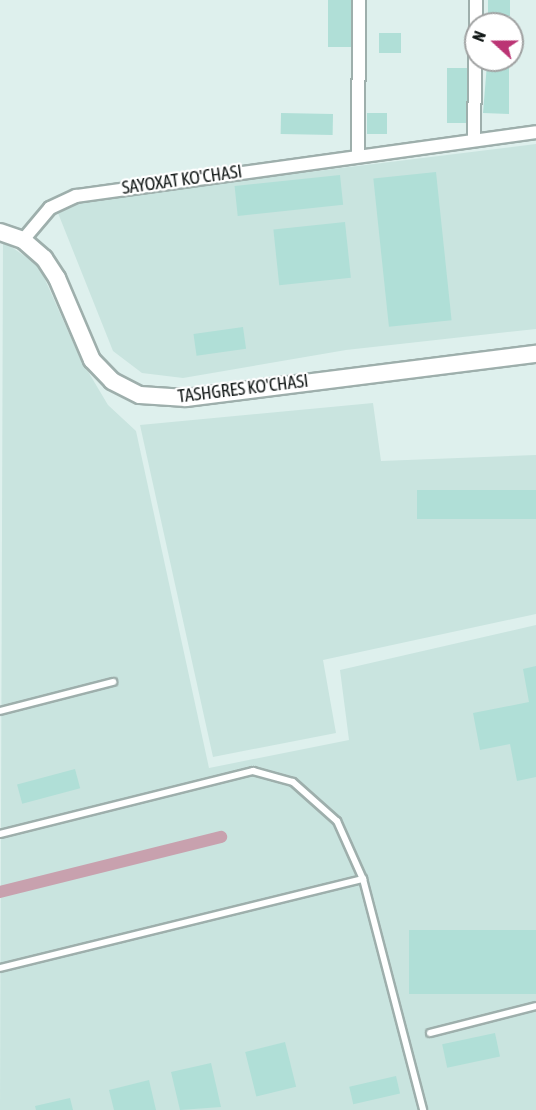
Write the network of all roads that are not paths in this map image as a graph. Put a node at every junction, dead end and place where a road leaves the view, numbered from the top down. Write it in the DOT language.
graph roads {
  1 [pos="359,0"];
  2 [pos="476,0"];
  3 [pos="536,132"];
  4 [pos="474,140"];
  5 [pos="358,154"];
  6 [pos="0,232"];
  7 [pos="23,240"];
  8 [pos="536,354"];
  9 [pos="113,682"];
  10 [pos="0,711"];
  11 [pos="0,834"];
  12 [pos="363,879"];
  13 [pos="0,968"];
  14 [pos="536,1006"];
  15 [pos="429,1033"];
  16 [pos="423,1110"];
  1 -- 5 [label="street"];
  2 -- 4 [label="street"];
  3 -- 4 [label="street, SAYOXAT KO'CHASI"];
  4 -- 5 [label="street, SAYOXAT KO'CHASI"];
  5 -- 7 [label="street, SAYOXAT KO'CHASI"];
  6 -- 7 [label="main road, TASHGRES KO'CHASI"];
  7 -- 8 [label="main road, TASHGRES KO'CHASI"];
  9 -- 10 [label="lane"];
  11 -- 12 [label="lane"];
  12 -- 13 [label="lane"];
  12 -- 16 [label="lane"];
  14 -- 15 [label="lane"];
}
